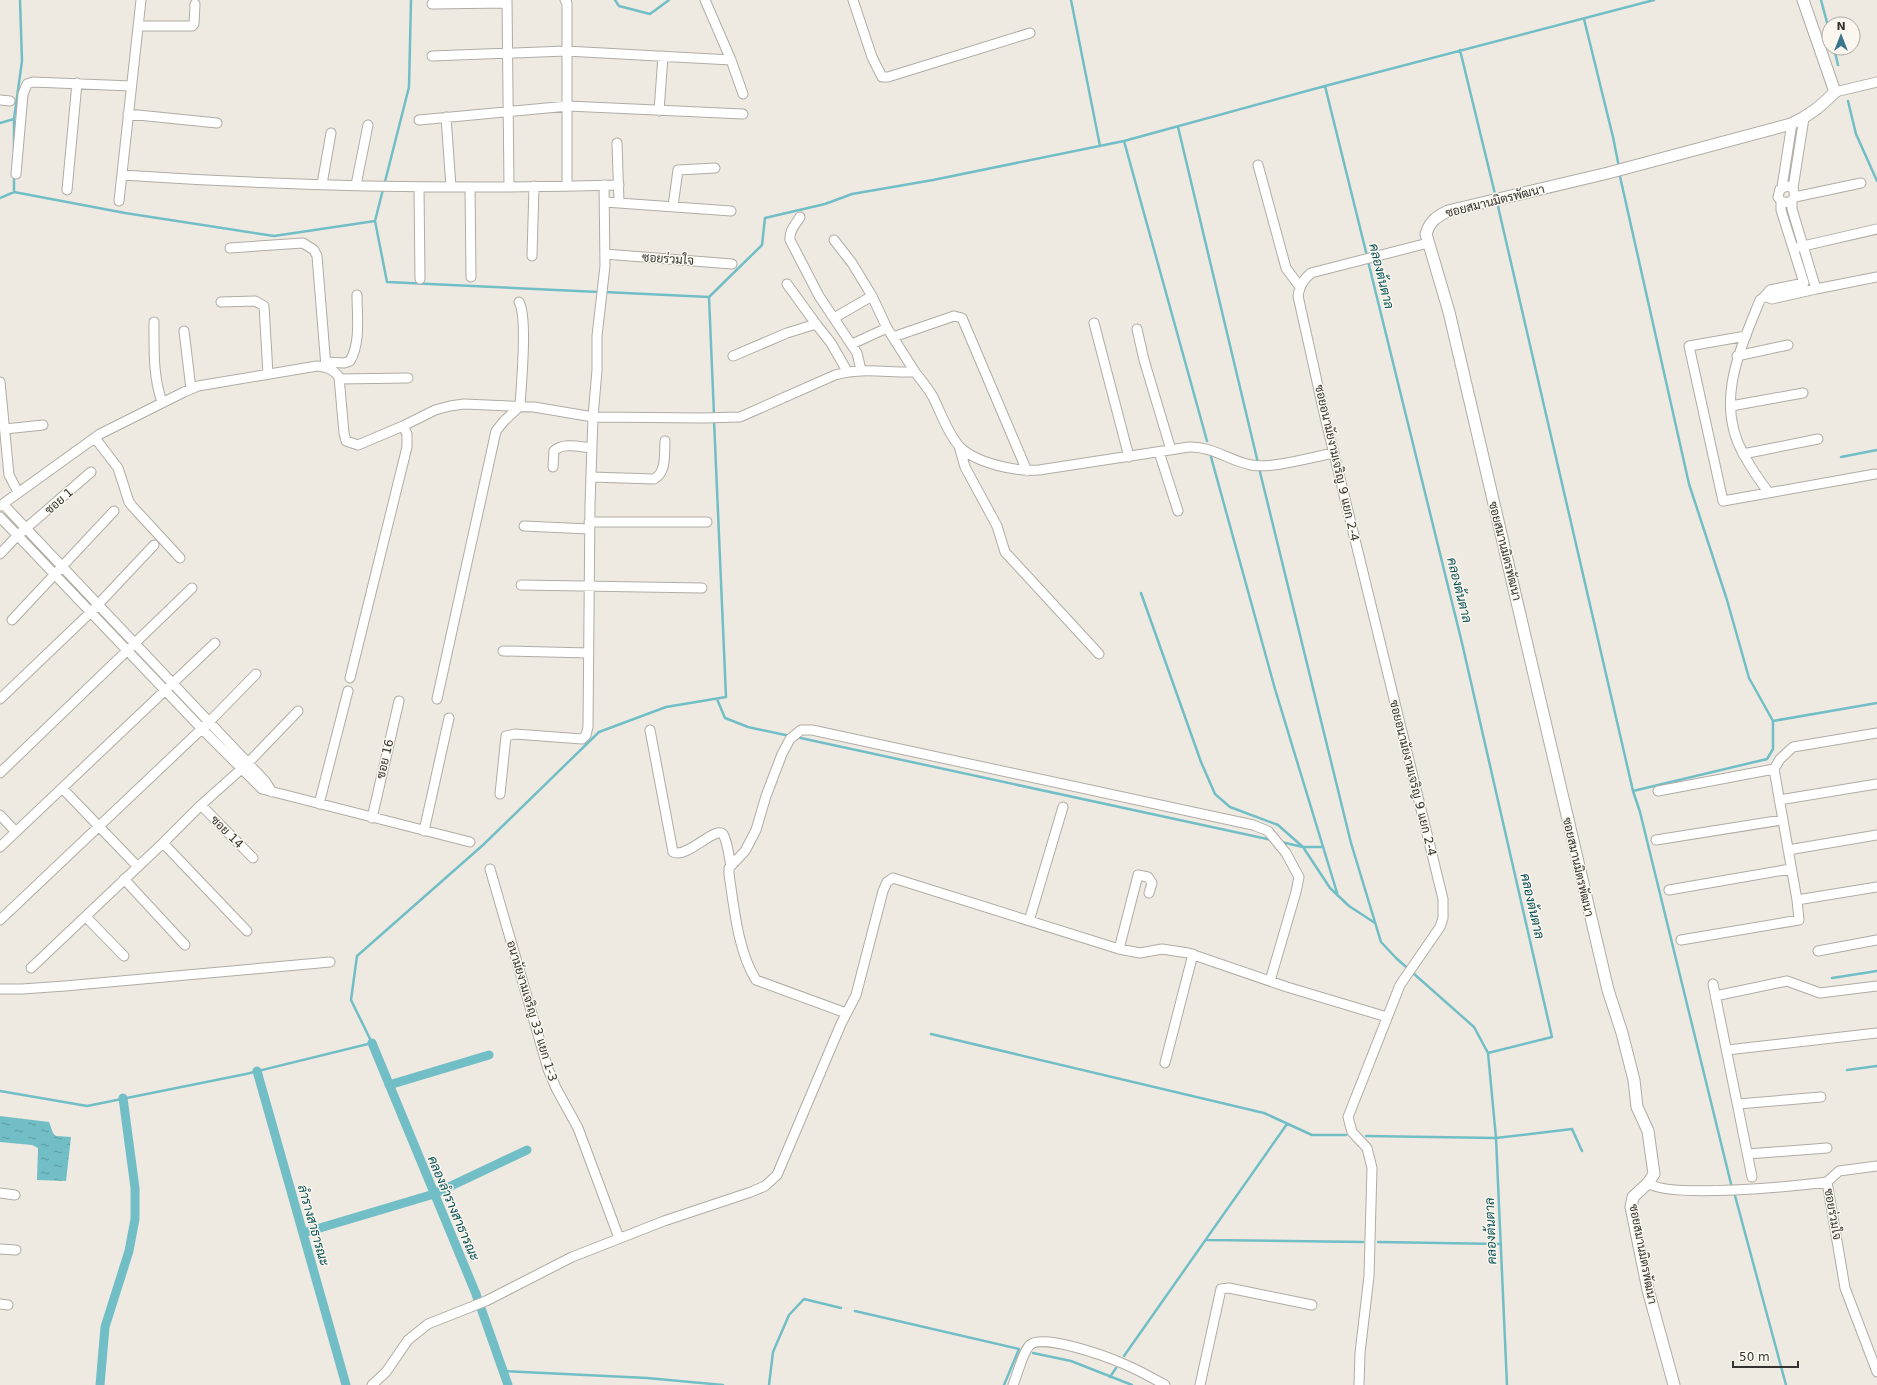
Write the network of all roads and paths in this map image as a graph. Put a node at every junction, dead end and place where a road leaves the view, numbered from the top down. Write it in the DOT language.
graph roads {
  1 [pos="141,0"];
  2 [pos="565,0"];
  3 [pos="704,0"];
  4 [pos="853,0"];
  5 [pos="1803,0"];
  6 [pos="507,1"];
  7 [pos="195,4"];
  8 [pos="432,4"];
  9 [pos="139,26"];
  10 [pos="1030,33"];
  11 [pos="566,51"];
  12 [pos="507,54"];
  13 [pos="432,56"];
  14 [pos="663,56"];
  15 [pos="731,60"];
  16 [pos="1877,82"];
  17 [pos="77,83"];
  18 [pos="131,86"];
  19 [pos="1835,92"];
  20 [pos="743,94"];
  21 [pos="0,100"];
  22 [pos="10,101"];
  23 [pos="568,106"];
  24 [pos="508,110"];
  25 [pos="659,111"];
  26 [pos="128,114"];
  27 [pos="743,114"];
  28 [pos="446,117"];
  29 [pos="1804,118"];
  30 [pos="419,120"];
  31 [pos="217,123"];
  32 [pos="1792,123"];
  33 [pos="368,125"];
  34 [pos="331,133"];
  35 [pos="617,143"];
  36 [pos="1258,165"];
  37 [pos="715,168"];
  38 [pos="16,174"];
  39 [pos="122,175"];
  40 [pos="1861,183"];
  41 [pos="322,184"];
  42 [pos="356,185"];
  43 [pos="604,185"];
  44 [pos="619,185"];
  45 [pos="534,186"];
  46 [pos="567,186"];
  47 [pos="419,187"];
  48 [pos="451,187"];
  49 [pos="470,187"];
  50 [pos="509,187"];
  51 [pos="1782,187"];
  52 [pos="67,190"];
  53 [pos="1793,196"];
  54 [pos="119,201"];
  55 [pos="1781,201"];
  56 [pos="605,202"];
  57 [pos="620,202"];
  58 [pos="673,206"];
  59 [pos="731,211"];
  60 [pos="800,217"];
  61 [pos="1877,229"];
  62 [pos="834,240"];
  63 [pos="1428,243"];
  64 [pos="1803,246"];
  65 [pos="230,248"];
  66 [pos="1793,248"];
  67 [pos="605,254"];
  68 [pos="532,256"];
  69 [pos="732,264"];
  70 [pos="471,277"];
  71 [pos="1877,277"];
  72 [pos="420,279"];
  73 [pos="787,284"];
  74 [pos="1300,287"];
  75 [pos="1805,287"];
  76 [pos="1816,289"];
  77 [pos="357,294"];
  78 [pos="872,296"];
  79 [pos="222,302"];
  80 [pos="519,302"];
  81 [pos="834,318"];
  82 [pos="154,322"];
  83 [pos="1094,323"];
  84 [pos="816,324"];
  85 [pos="887,328"];
  86 [pos="1137,329"];
  87 [pos="184,331"];
  88 [pos="1746,336"];
  89 [pos="893,337"];
  90 [pos="852,344"];
  91 [pos="1788,346"];
  92 [pos="733,356"];
  93 [pos="1737,356"];
  94 [pos="326,365"];
  95 [pos="861,370"];
  96 [pos="847,371"];
  97 [pos="915,372"];
  98 [pos="268,374"];
  99 [pos="408,378"];
  100 [pos="339,379"];
  101 [pos="0,382"];
  102 [pos="191,389"];
  103 [pos="1803,393"];
  104 [pos="1,399"];
  105 [pos="162,402"];
  106 [pos="520,406"];
  107 [pos="1731,406"];
  108 [pos="593,417"];
  109 [pos="43,425"];
  110 [pos="403,426"];
  111 [pos="5,429"];
  112 [pos="95,438"];
  113 [pos="1818,439"];
  114 [pos="665,441"];
  115 [pos="959,446"];
  116 [pos="592,448"];
  117 [pos="4,450"];
  118 [pos="1171,450"];
  119 [pos="1159,452"];
  120 [pos="1334,453"];
  121 [pos="1743,454"];
  122 [pos="1129,457"];
  123 [pos="553,467"];
  124 [pos="1027,471"];
  125 [pos="91,472"];
  126 [pos="1875,474"];
  127 [pos="591,477"];
  128 [pos="18,492"];
  129 [pos="1770,493"];
  130 [pos="1,505"];
  131 [pos="114,511"];
  132 [pos="1178,511"];
  133 [pos="0,516"];
  134 [pos="707,522"];
  135 [pos="589,525"];
  136 [pos="524,526"];
  137 [pos="26,529"];
  138 [pos="17,536"];
  139 [pos="154,545"];
  140 [pos="0,554"];
  141 [pos="180,558"];
  142 [pos="62,566"];
  143 [pos="54,574"];
  144 [pos="521,586"];
  145 [pos="589,586"];
  146 [pos="192,588"];
  147 [pos="702,588"];
  148 [pos="97,605"];
  149 [pos="91,612"];
  150 [pos="12,620"];
  151 [pos="134,643"];
  152 [pos="215,643"];
  153 [pos="128,650"];
  154 [pos="503,651"];
  155 [pos="589,653"];
  156 [pos="1099,654"];
  157 [pos="256,674"];
  158 [pos="350,678"];
  159 [pos="168,686"];
  160 [pos="348,691"];
  161 [pos="0,699"];
  162 [pos="437,699"];
  163 [pos="399,701"];
  164 [pos="298,710"];
  165 [pos="449,718"];
  166 [pos="209,722"];
  167 [pos="201,728"];
  168 [pos="650,730"];
  169 [pos="1877,733"];
  170 [pos="244,766"];
  171 [pos="1774,769"];
  172 [pos="0,773"];
  173 [pos="1877,784"];
  174 [pos="62,788"];
  175 [pos="1658,791"];
  176 [pos="500,794"];
  177 [pos="1779,800"];
  178 [pos="319,804"];
  179 [pos="201,805"];
  180 [pos="1063,807"];
  181 [pos="0,815"];
  182 [pos="372,818"];
  183 [pos="1782,820"];
  184 [pos="98,827"];
  185 [pos="424,831"];
  186 [pos="16,832"];
  187 [pos="1877,835"];
  188 [pos="1656,840"];
  189 [pos="470,842"];
  190 [pos="163,843"];
  191 [pos="0,847"];
  192 [pos="1788,850"];
  193 [pos="254,858"];
  194 [pos="731,866"];
  195 [pos="138,867"];
  196 [pos="490,869"];
  197 [pos="1790,869"];
  198 [pos="124,879"];
  199 [pos="1877,887"];
  200 [pos="1670,890"];
  201 [pos="1149,893"];
  202 [pos="1797,900"];
  203 [pos="86,917"];
  204 [pos="0,920"];
  205 [pos="1029,921"];
  206 [pos="247,931"];
  207 [pos="1681,940"];
  208 [pos="1877,940"];
  209 [pos="185,945"];
  210 [pos="1119,949"];
  211 [pos="1818,951"];
  212 [pos="1193,954"];
  213 [pos="124,956"];
  214 [pos="330,962"];
  215 [pos="31,968"];
  216 [pos="1270,981"];
  217 [pos="1713,984"];
  218 [pos="1877,986"];
  219 [pos="0,988"];
  220 [pos="1715,996"];
  221 [pos="846,1013"];
  222 [pos="1387,1017"];
  223 [pos="1877,1033"];
  224 [pos="1727,1050"];
  225 [pos="1165,1063"];
  226 [pos="1821,1097"];
  227 [pos="1738,1104"];
  228 [pos="1827,1148"];
  229 [pos="1748,1154"];
  230 [pos="1877,1166"];
  231 [pos="1752,1177"];
  232 [pos="1827,1182"];
  233 [pos="1648,1183"];
  234 [pos="0,1193"];
  235 [pos="15,1195"];
  236 [pos="619,1238"];
  237 [pos="0,1249"];
  238 [pos="16,1250"];
  239 [pos="1312,1305"];
  240 [pos="1877,1372"];
  241 [pos="372,1385"];
  242 [pos="1013,1385"];
  243 [pos="1165,1385"];
  244 [pos="1200,1385"];
  245 [pos="1359,1385"];
  246 [pos="1674,1385"];
  1 -- 9 [label="street"];
  2 -- 11 [label="street"];
  3 -- 15 [label="street"];
  4 -- 10 [label="street"];
  5 -- 19 [label="street"];
  6 -- 8 [label="street"];
  6 -- 12 [label="street"];
  7 -- 9 [label="street"];
  9 -- 18 [label="street"];
  11 -- 12 [label="street"];
  11 -- 14 [label="street"];
  11 -- 23 [label="street"];
  12 -- 13 [label="street"];
  12 -- 24 [label="street"];
  14 -- 15 [label="street"];
  14 -- 25 [label="street"];
  15 -- 20 [label="street"];
  16 -- 19 [label="street"];
  17 -- 18 [label="street"];
  17 -- 38 [label="street"];
  17 -- 52 [label="street"];
  18 -- 26 [label="street"];
  19 -- 29 [label="street, ซอยสมานมิตรพัฒนา"];
  21 -- 22 [label="street"];
  23 -- 24 [label="street"];
  23 -- 25 [label="street"];
  23 -- 46 [label="street"];
  24 -- 28 [label="street"];
  24 -- 50 [label="street"];
  25 -- 27 [label="street"];
  26 -- 31 [label="street"];
  26 -- 39 [label="street"];
  28 -- 30 [label="street"];
  28 -- 48 [label="street"];
  29 -- 32 [label="street, ซอยสมานมิตรพัฒนา"];
  29 -- 53 [label="street"];
  32 -- 51 [label="street"];
  32 -- 63 [label="street, ซอยสมานมิตรพัฒนา"];
  33 -- 42 [label="street"];
  34 -- 41 [label="street"];
  35 -- 44 [label="street"];
  36 -- 74 [label="street"];
  37 -- 58 [label="street"];
  39 -- 41 [label="street"];
  39 -- 54 [label="street"];
  40 -- 53 [label="street"];
  41 -- 42 [label="street"];
  42 -- 47 [label="street"];
  43 -- 44 [label="street"];
  43 -- 46 [label="street"];
  43 -- 56 [label="street"];
  44 -- 57 [label="street"];
  45 -- 46 [label="street"];
  45 -- 50 [label="street"];
  45 -- 68 [label="street"];
  47 -- 48 [label="street"];
  47 -- 72 [label="street"];
  48 -- 49 [label="street"];
  49 -- 50 [label="street"];
  49 -- 70 [label="street"];
  51 -- 53 [label="street"];
  51 -- 55 [label="street"];
  53 -- 55 [label="street"];
  53 -- 64 [label="street"];
  55 -- 66 [label="street"];
  56 -- 57 [label="street"];
  56 -- 67 [label="street"];
  57 -- 58 [label="street"];
  58 -- 59 [label="street"];
  60 -- 81 [label="street"];
  61 -- 64 [label="street"];
  62 -- 78 [label="street"];
  63 -- 74 [label="street"];
  63 -- 233 [label="street, ซอยสมานมิตรพัฒนา"];
  64 -- 66 [label="street"];
  64 -- 76 [label="street"];
  65 -- 94 [label="street"];
  66 -- 75 [label="street"];
  67 -- 69 [label="street, ซอยร่วมใจ"];
  67 -- 108 [label="street"];
  71 -- 76 [label="street"];
  73 -- 84 [label="street"];
  74 -- 120 [label="street, ซอยอนามัยงามเจริญ 9 แยก 2-4"];
  75 -- 76 [label="street"];
  75 -- 88 [label="street"];
  77 -- 94 [label="street"];
  78 -- 81 [label="street"];
  78 -- 85 [label="street"];
  79 -- 98 [label="street"];
  80 -- 106 [label="street"];
  81 -- 90 [label="street"];
  82 -- 105 [label="street"];
  83 -- 122 [label="street"];
  84 -- 92 [label="street"];
  84 -- 96 [label="street"];
  85 -- 89 [label="street"];
  85 -- 90 [label="street"];
  86 -- 118 [label="street"];
  87 -- 102 [label="street"];
  88 -- 93 [label="street"];
  88 -- 129 [label="street"];
  89 -- 97 [label="street"];
  89 -- 124 [label="street"];
  90 -- 95 [label="street"];
  91 -- 93 [label="street"];
  93 -- 107 [label="street"];
  94 -- 98 [label="street"];
  94 -- 100 [label="street"];
  95 -- 96 [label="street"];
  95 -- 97 [label="street"];
  96 -- 108 [label="street"];
  97 -- 115 [label="street"];
  98 -- 102 [label="street"];
  99 -- 100 [label="street"];
  100 -- 110 [label="street"];
  101 -- 104 [label="street"];
  102 -- 105 [label="street"];
  103 -- 107 [label="street"];
  104 -- 111 [label="street"];
  105 -- 112 [label="street"];
  106 -- 108 [label="street"];
  106 -- 110 [label="street"];
  106 -- 162 [label="street"];
  107 -- 121 [label="street"];
  108 -- 116 [label="street"];
  109 -- 111 [label="street"];
  110 -- 158 [label="street"];
  111 -- 117 [label="street"];
  112 -- 128 [label="street"];
  112 -- 141 [label="street"];
  113 -- 121 [label="street"];
  114 -- 127 [label="street"];
  115 -- 124 [label="street"];
  115 -- 156 [label="street"];
  116 -- 123 [label="street"];
  116 -- 127 [label="street"];
  117 -- 128 [label="street"];
  118 -- 119 [label="street"];
  118 -- 120 [label="street"];
  119 -- 122 [label="street"];
  119 -- 132 [label="street"];
  120 -- 222 [label="street, ซอยอนามัยงามเจริญ 9 แยก 2-4"];
  121 -- 129 [label="street"];
  122 -- 124 [label="street"];
  125 -- 137 [label="street, ซอย 1"];
  126 -- 129 [label="street"];
  127 -- 135 [label="street"];
  128 -- 130 [label="street"];
  130 -- 137 [label="street"];
  131 -- 142 [label="street"];
  133 -- 138 [label="street"];
  134 -- 135 [label="street"];
  135 -- 136 [label="street"];
  135 -- 145 [label="street"];
  137 -- 138 [label="street, ซอย 1"];
  137 -- 142 [label="street"];
  138 -- 140 [label="street, ซอย 1"];
  138 -- 143 [label="street"];
  139 -- 148 [label="street"];
  142 -- 143 [label="street"];
  142 -- 148 [label="street"];
  143 -- 149 [label="street"];
  143 -- 150 [label="street"];
  144 -- 145 [label="street"];
  145 -- 147 [label="street"];
  145 -- 155 [label="street"];
  146 -- 151 [label="street"];
  148 -- 149 [label="street"];
  148 -- 151 [label="street"];
  149 -- 153 [label="street"];
  149 -- 161 [label="street"];
  151 -- 153 [label="street"];
  151 -- 159 [label="street"];
  152 -- 159 [label="street"];
  153 -- 159 [label="street"];
  153 -- 172 [label="street"];
  154 -- 155 [label="street"];
  155 -- 176 [label="street"];
  157 -- 166 [label="street"];
  159 -- 166 [label="street"];
  159 -- 167 [label="street"];
  159 -- 174 [label="street"];
  160 -- 178 [label="street"];
  163 -- 182 [label="street, ซอย 16"];
  164 -- 170 [label="street"];
  165 -- 185 [label="street"];
  166 -- 167 [label="street"];
  166 -- 170 [label="street"];
  167 -- 170 [label="street"];
  167 -- 184 [label="street"];
  168 -- 194 [label="street"];
  169 -- 171 [label="street"];
  170 -- 178 [label="street"];
  170 -- 179 [label="street"];
  171 -- 175 [label="street"];
  171 -- 177 [label="street"];
  173 -- 177 [label="street"];
  174 -- 184 [label="street"];
  174 -- 186 [label="street"];
  177 -- 183 [label="street"];
  178 -- 182 [label="street"];
  179 -- 190 [label="street"];
  179 -- 193 [label="street, ซอย 14"];
  180 -- 205 [label="street"];
  181 -- 186 [label="street"];
  182 -- 185 [label="street"];
  183 -- 188 [label="street"];
  183 -- 192 [label="street"];
  184 -- 195 [label="street"];
  184 -- 204 [label="street"];
  185 -- 189 [label="street"];
  186 -- 191 [label="street"];
  187 -- 192 [label="street"];
  190 -- 195 [label="street"];
  190 -- 206 [label="street"];
  192 -- 197 [label="street"];
  194 -- 216 [label="street"];
  194 -- 221 [label="street"];
  195 -- 198 [label="street"];
  196 -- 236 [label="street, อนามัยงามเจริญ 33 แยก 1-3"];
  197 -- 200 [label="street"];
  197 -- 202 [label="street"];
  198 -- 203 [label="street"];
  198 -- 209 [label="street"];
  199 -- 202 [label="street"];
  201 -- 210 [label="street"];
  202 -- 207 [label="street"];
  203 -- 213 [label="street"];
  203 -- 215 [label="street"];
  205 -- 210 [label="street"];
  205 -- 221 [label="street"];
  208 -- 211 [label="street"];
  210 -- 212 [label="street"];
  212 -- 216 [label="street"];
  212 -- 225 [label="street"];
  214 -- 219 [label="street"];
  216 -- 222 [label="street"];
  217 -- 220 [label="street"];
  218 -- 220 [label="street"];
  220 -- 224 [label="street"];
  221 -- 236 [label="street"];
  222 -- 245 [label="street, ซอยอนามัยงามเจริญ 9 แยก 2-4"];
  223 -- 224 [label="street"];
  224 -- 227 [label="street"];
  226 -- 227 [label="street"];
  227 -- 229 [label="street"];
  228 -- 229 [label="street"];
  229 -- 231 [label="street"];
  230 -- 232 [label="street"];
  232 -- 233 [label="street, ซอยร่วมใจ"];
  232 -- 240 [label="street, ซอยร่วมใจ"];
  233 -- 246 [label="street, ซอยสมานมิตรพัฒนา"];
  234 -- 235 [label="street"];
  236 -- 241 [label="street"];
  237 -- 238 [label="street"];
  239 -- 244 [label="street"];
  242 -- 243 [label="street"];
}
